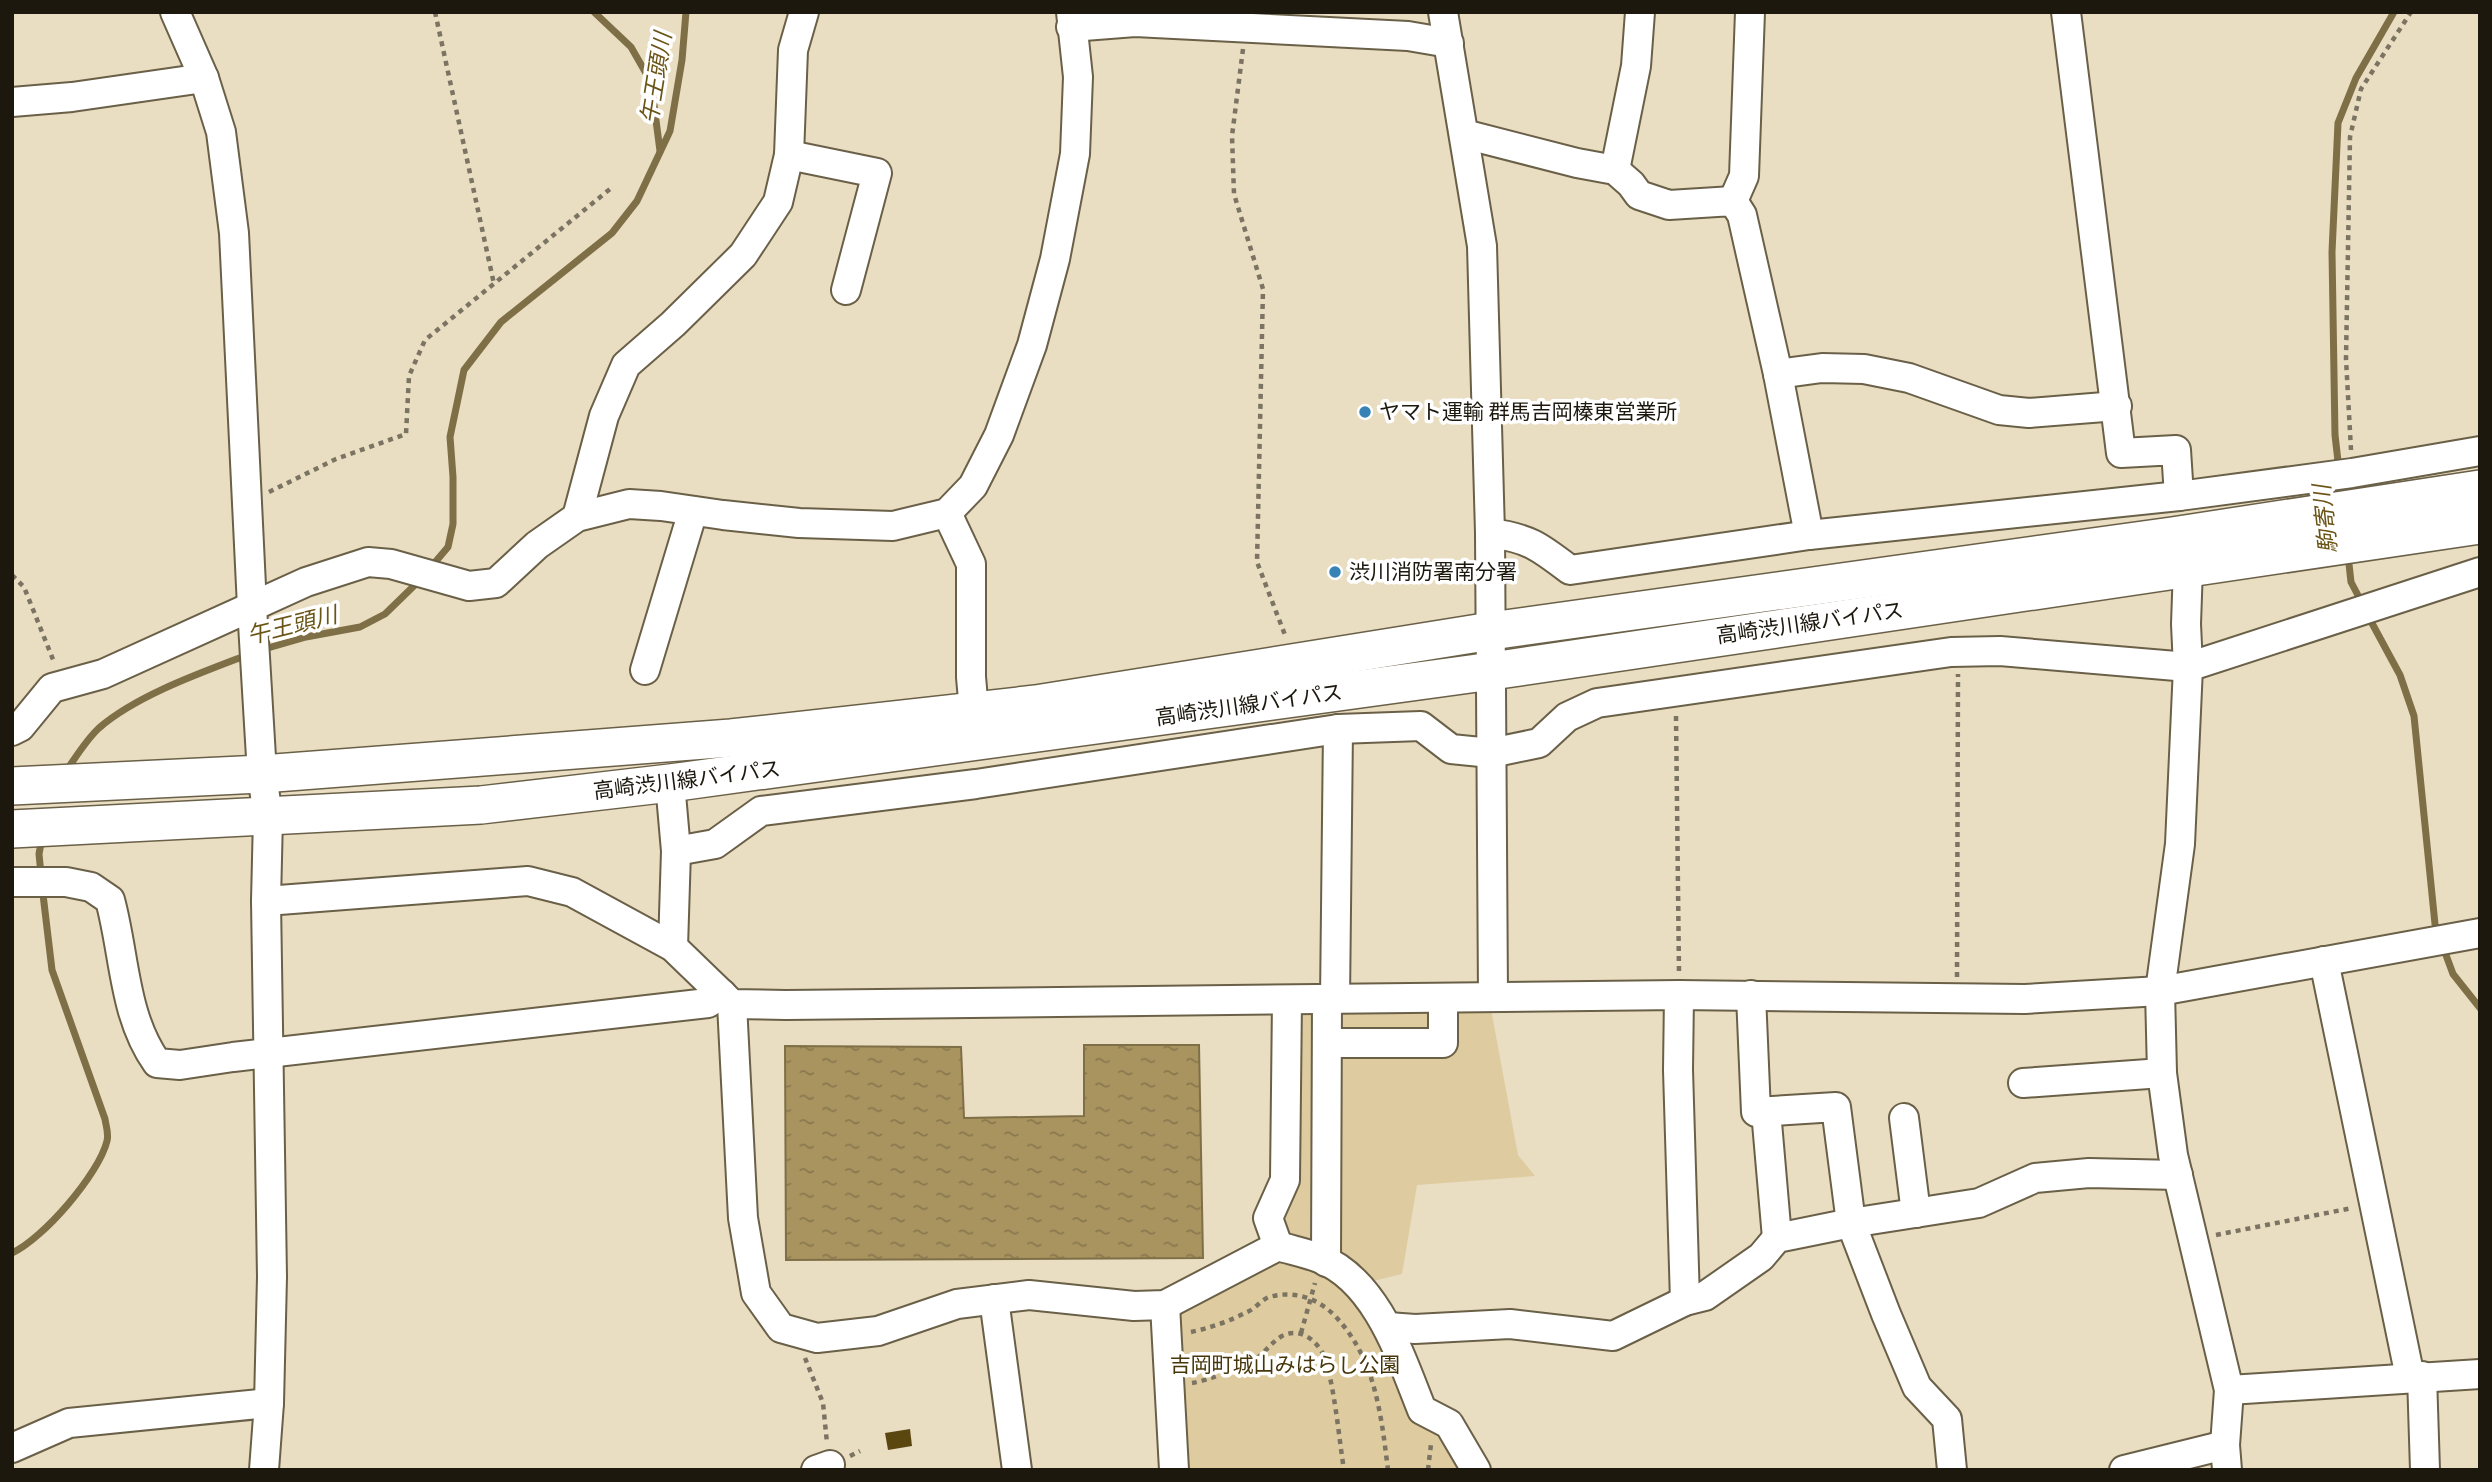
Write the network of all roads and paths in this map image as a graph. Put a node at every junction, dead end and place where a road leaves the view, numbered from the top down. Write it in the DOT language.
graph roads {
  1 [pos="175,12"];
  2 [pos="435,12"];
  3 [pos="804,12"];
  4 [pos="1443,12"];
  5 [pos="1640,12"];
  6 [pos="1750,12"];
  7 [pos="2066,12"];
  8 [pos="2411,12"];
  9 [pos="1071,20"];
  10 [pos="1244,20"];
  11 [pos="1448,43"];
  12 [pos="204,78"];
  13 [pos="12,102"];
  14 [pos="1464,134"];
  15 [pos="789,155"];
  16 [pos="1615,170"];
  17 [pos="610,189"];
  18 [pos="1733,201"];
  19 [pos="494,284"];
  20 [pos="846,290"];
  21 [pos="1778,374"];
  22 [pos="2117,407"];
  23 [pos="2480,451"];
  24 [pos="2352,473"];
  25 [pos="2480,489"];
  26 [pos="2179,496"];
  27 [pos="247,502"];
  28 [pos="693,511"];
  29 [pos="947,513"];
  30 [pos="577,517"];
  31 [pos="2480,525"];
  32 [pos="1490,533"];
  33 [pos="1809,535"];
  34 [pos="2188,567"];
  35 [pos="2480,572"];
  36 [pos="12,575"];
  37 [pos="252,607"];
  38 [pos="1491,631"];
  39 [pos="1958,652"];
  40 [pos="1295,662"];
  41 [pos="2188,667"];
  42 [pos="645,670"];
  43 [pos="1492,671"];
  44 [pos="63,685"];
  45 [pos="1676,692"];
  46 [pos="974,711"];
  47 [pos="1338,729"];
  48 [pos="12,731"];
  49 [pos="1491,753"];
  50 [pos="262,774"];
  51 [pos="670,783"];
  52 [pos="17,785"];
  53 [pos="268,817"];
  54 [pos="12,829"];
  55 [pos="676,851"];
  56 [pos="15,883"];
  57 [pos="266,901"];
  58 [pos="2480,933"];
  59 [pos="673,947"];
  60 [pos="2324,961"];
  61 [pos="2160,991"];
  62 [pos="1679,995"];
  63 [pos="1751,995"];
  64 [pos="1493,997"];
  65 [pos="1443,998"];
  66 [pos="1957,998"];
  67 [pos="727,999"];
  68 [pos="1287,1000"];
  69 [pos="1331,1000"];
  70 [pos="1326,1043"];
  71 [pos="268,1054"];
  72 [pos="2162,1073"];
  73 [pos="2024,1083"];
  74 [pos="1766,1111"];
  75 [pos="1904,1118"];
  76 [pos="2178,1175"];
  77 [pos="2373,1204"];
  78 [pos="1916,1213"];
  79 [pos="1851,1223"];
  80 [pos="1777,1238"];
  81 [pos="2193,1240"];
  82 [pos="1278,1246"];
  83 [pos="1324,1260"];
  84 [pos="1311,1298"];
  85 [pos="994,1299"];
  86 [pos="1685,1301"];
  87 [pos="1165,1305"];
  88 [pos="1388,1327"];
  89 [pos="784,1329"];
  90 [pos="1301,1333"];
  91 [pos="1166,1338"];
  92 [pos="2480,1374"];
  93 [pos="2416,1377"];
  94 [pos="1168,1384"];
  95 [pos="2229,1390"];
  96 [pos="269,1403"];
  97 [pos="12,1448"];
  98 [pos="2226,1457"];
  99 [pos="823,1467"];
  100 [pos="264,1470"];
  101 [pos="1017,1470"];
  102 [pos="1174,1470"];
  103 [pos="1344,1470"];
  104 [pos="1388,1470"];
  105 [pos="1476,1470"];
  106 [pos="1952,1470"];
  107 [pos="2124,1470"];
  108 [pos="2425,1470"];
  1 -- 12 [label="street"];
  2 -- 19 [label="path"];
  3 -- 15 [label="street"];
  4 -- 11 [label="street"];
  5 -- 16 [label="street"];
  6 -- 18 [label="street"];
  7 -- 22 [label="street"];
  8 -- 24 [label="path"];
  9 -- 10 [label="street"];
  9 -- 29 [label="street"];
  10 -- 11 [label="street"];
  10 -- 40 [label="path"];
  11 -- 14 [label="street"];
  12 -- 13 [label="street"];
  12 -- 27 [label="street"];
  14 -- 16 [label="street"];
  14 -- 32 [label="street"];
  15 -- 20 [label="street"];
  15 -- 30 [label="street"];
  16 -- 18 [label="street"];
  17 -- 19 [label="path"];
  18 -- 21 [label="street"];
  19 -- 27 [label="path"];
  21 -- 22 [label="street"];
  21 -- 33 [label="street"];
  22 -- 26 [label="street"];
  23 -- 24 [label="street"];
  24 -- 26 [label="street"];
  25 -- 38 [label="main road, 高崎渋川線バイパス"];
  26 -- 33 [label="street"];
  27 -- 37 [label="street"];
  28 -- 29 [label="street"];
  28 -- 30 [label="street"];
  28 -- 42 [label="street"];
  29 -- 46 [label="street"];
  30 -- 37 [label="street"];
  31 -- 34 [label="main road, 高崎渋川線バイパス"];
  32 -- 33 [label="street"];
  32 -- 38 [label="street"];
  34 -- 41 [label="street"];
  34 -- 43 [label="main road, 高崎渋川線バイパス"];
  35 -- 41 [label="street"];
  36 -- 44 [label="path"];
  37 -- 44 [label="street"];
  37 -- 50 [label="street"];
  38 -- 40 [label="main road, 高崎渋川線バイパス"];
  38 -- 43 [label="street"];
  39 -- 41 [label="street"];
  39 -- 45 [label="street"];
  39 -- 66 [label="path"];
  40 -- 46 [label="main road, 高崎渋川線バイパス"];
  41 -- 61 [label="street"];
  43 -- 49 [label="street"];
  43 -- 51 [label="main road, 高崎渋川線バイパス"];
  44 -- 48 [label="street"];
  45 -- 49 [label="street"];
  45 -- 62 [label="path"];
  46 -- 50 [label="main road, 高崎渋川線バイパス"];
  47 -- 49 [label="street"];
  47 -- 55 [label="street"];
  47 -- 69 [label="street"];
  49 -- 64 [label="street"];
  50 -- 52 [label="main road, 高崎渋川線バイパス"];
  50 -- 53 [label="street"];
  51 -- 53 [label="main road, 高崎渋川線バイパス"];
  51 -- 55 [label="street"];
  53 -- 54 [label="main road, 高崎渋川線バイパス"];
  53 -- 57 [label="street"];
  55 -- 59 [label="street"];
  56 -- 71 [label="street"];
  57 -- 59 [label="street"];
  57 -- 71 [label="street"];
  58 -- 60 [label="street"];
  59 -- 67 [label="street"];
  60 -- 61 [label="street"];
  60 -- 77 [label="street"];
  61 -- 66 [label="street"];
  61 -- 72 [label="street"];
  62 -- 63 [label="street"];
  62 -- 64 [label="street"];
  62 -- 86 [label="street"];
  63 -- 66 [label="street"];
  63 -- 74 [label="street"];
  64 -- 65 [label="street"];
  65 -- 69 [label="street"];
  65 -- 70 [label="street"];
  67 -- 68 [label="street"];
  67 -- 71 [label="street"];
  67 -- 89 [label="street"];
  68 -- 69 [label="street"];
  68 -- 82 [label="street"];
  69 -- 70 [label="street"];
  70 -- 83 [label="street"];
  71 -- 96 [label="street"];
  72 -- 73 [label="street"];
  72 -- 76 [label="street"];
  74 -- 79 [label="street"];
  74 -- 80 [label="street"];
  75 -- 78 [label="street"];
  76 -- 78 [label="street"];
  76 -- 81 [label="street"];
  77 -- 81 [label="path"];
  77 -- 93 [label="street"];
  78 -- 79 [label="street"];
  79 -- 80 [label="street"];
  79 -- 106 [label="street"];
  80 -- 86 [label="street"];
  81 -- 95 [label="street"];
  82 -- 83 [label="street"];
  82 -- 87 [label="street"];
  83 -- 84 [label="path"];
  83 -- 88 [label="street"];
  84 -- 90 [label="path"];
  84 -- 91 [label="path"];
  84 -- 104 [label="path"];
  85 -- 87 [label="street"];
  85 -- 89 [label="street"];
  85 -- 101 [label="street"];
  86 -- 88 [label="street"];
  87 -- 91 [label="street"];
  88 -- 105 [label="street"];
  89 -- 99 [label="path"];
  90 -- 94 [label="path"];
  90 -- 103 [label="path"];
  91 -- 94 [label="street"];
  92 -- 93 [label="street"];
  93 -- 95 [label="street"];
  93 -- 108 [label="street"];
  94 -- 102 [label="street"];
  95 -- 98 [label="street"];
  96 -- 97 [label="street"];
  96 -- 100 [label="street"];
  98 -- 107 [label="street"];
}
